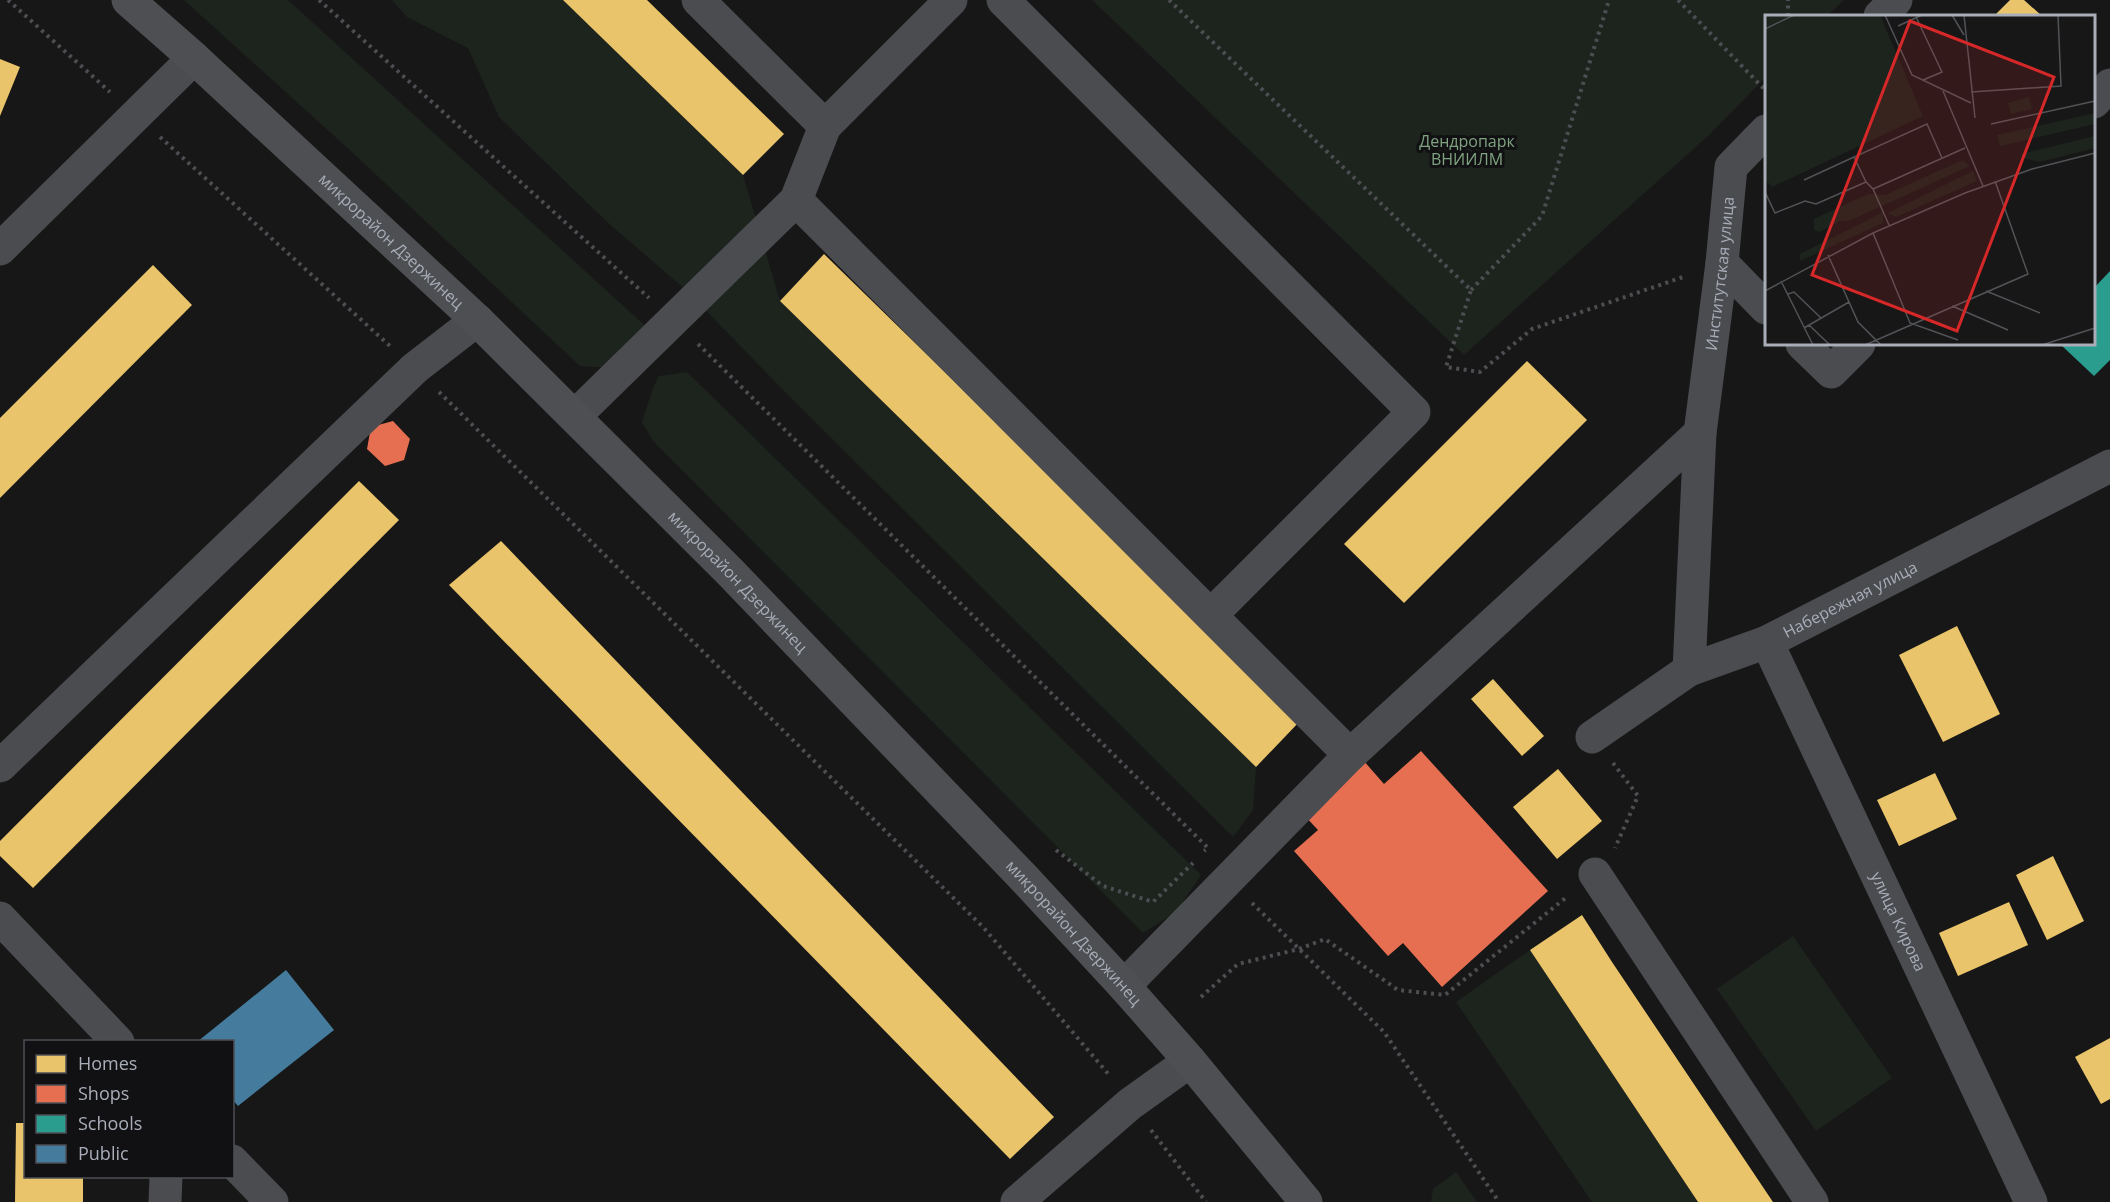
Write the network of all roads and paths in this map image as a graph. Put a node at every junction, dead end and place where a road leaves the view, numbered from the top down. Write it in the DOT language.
graph roads {
  1 [pos="9,0"];
  2 [pos="128,0"];
  3 [pos="319,0"];
  4 [pos="698,0"];
  5 [pos="951,0"];
  6 [pos="1004,0"];
  7 [pos="1169,0"];
  8 [pos="1609,0"];
  9 [pos="1678,0"];
  10 [pos="1896,0"];
  11 [pos="1881,15"];
  12 [pos="194,58"];
  13 [pos="2110,85"];
  14 [pos="1765,89"];
  15 [pos="2095,101"];
  16 [pos="135,115"];
  17 [pos="825,126"];
  18 [pos="1765,133"];
  19 [pos="796,200"];
  20 [pos="0,249"];
  21 [pos="1722,263"];
  22 [pos="1472,290"];
  23 [pos="1765,306"];
  24 [pos="477,320"];
  25 [pos="674,321"];
  26 [pos="1803,345"];
  27 [pos="1858,345"];
  28 [pos="415,368"];
  29 [pos="575,416"];
  30 [pos="1700,433"];
  31 [pos="2110,466"];
  32 [pos="1211,615"];
  33 [pos="1767,642"];
  34 [pos="1689,670"];
  35 [pos="1592,736"];
  36 [pos="1350,755"];
  37 [pos="0,766"];
  38 [pos="1056,850"];
  39 [pos="1595,874"];
  40 [pos="1251,901"];
  41 [pos="0,918"];
  42 [pos="1299,949"];
  43 [pos="1124,986"];
  44 [pos="1201,997"];
  45 [pos="117,1040"];
  46 [pos="1190,1061"];
  47 [pos="1130,1104"];
  48 [pos="234,1163"];
  49 [pos="166,1178"];
  50 [pos="165,1202"];
  51 [pos="272,1202"];
  52 [pos="1017,1202"];
  53 [pos="1206,1202"];
  54 [pos="1306,1202"];
  55 [pos="1499,1202"];
  56 [pos="1812,1202"];
  57 [pos="2031,1202"];
  1 -- 16 [label="path"];
  2 -- 12 [label="main road, микрорайон Дзержинец"];
  3 -- 25 [label="path"];
  4 -- 17 [label="street"];
  5 -- 17 [label="street"];
  6 -- 32 [label="street"];
  7 -- 22 [label="path"];
  8 -- 22 [label="path"];
  9 -- 14 [label="path"];
  10 -- 11 [label="street"];
  12 -- 16 [label="street"];
  12 -- 24 [label="main road, микрорайон Дзержинец"];
  13 -- 15 [label="street"];
  16 -- 20 [label="street"];
  16 -- 28 [label="path"];
  17 -- 19 [label="street"];
  18 -- 21 [label="street, Институтская улица"];
  19 -- 25 [label="street"];
  19 -- 32 [label="street"];
  21 -- 22 [label="path"];
  21 -- 23 [label="street"];
  21 -- 30 [label="street, Институтская улица"];
  24 -- 28 [label="street"];
  24 -- 29 [label="main road, микрорайон Дзержинец"];
  25 -- 29 [label="street"];
  25 -- 38 [label="path"];
  26 -- 27 [label="street"];
  28 -- 37 [label="street"];
  28 -- 47 [label="path"];
  29 -- 43 [label="main road, микрорайон Дзержинец"];
  30 -- 34 [label="street, Институтская улица"];
  30 -- 36 [label="street"];
  31 -- 33 [label="street, Набережная улица"];
  32 -- 36 [label="street"];
  33 -- 34 [label="street, Набережная улица"];
  33 -- 57 [label="street, улица Кирова"];
  34 -- 35 [label="street, Набережная улица"];
  35 -- 39 [label="path"];
  36 -- 43 [label="street"];
  39 -- 42 [label="path"];
  39 -- 56 [label="street"];
  40 -- 42 [label="path"];
  41 -- 45 [label="street"];
  42 -- 44 [label="path"];
  42 -- 55 [label="path"];
  43 -- 46 [label="main road, микрорайон Дзержинец"];
  46 -- 47 [label="street"];
  46 -- 54 [label="main road, микрорайон Дзержинец"];
  47 -- 52 [label="street"];
  47 -- 53 [label="path"];
  48 -- 51 [label="street"];
  49 -- 50 [label="street"];
}
